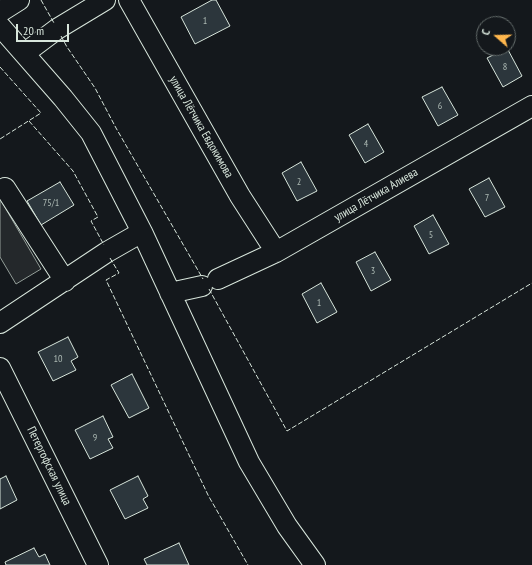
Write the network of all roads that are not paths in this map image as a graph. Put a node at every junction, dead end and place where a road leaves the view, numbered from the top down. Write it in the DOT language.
graph roads {
  1 [pos="19,0"];
  2 [pos="105,0"];
  3 [pos="129,0"];
  4 [pos="0,12"];
  5 [pos="0,26"];
  6 [pos="25,53"];
  7 [pos="532,106"];
  8 [pos="5,188"];
  9 [pos="142,232"];
  10 [pos="276,252"];
  11 [pos="65,282"];
  12 [pos="170,293"];
  13 [pos="0,323"];
  14 [pos="0,368"];
  15 [pos="98,565"];
  16 [pos="315,565"];
  1 -- 4 [label="street"];
  2 -- 6 [label="street"];
  3 -- 10 [label="street, улица Лётчика Евдокимова"];
  5 -- 6 [label="street"];
  6 -- 9 [label="street"];
  7 -- 10 [label="street, улица Лётчика Алиева"];
  8 -- 11 [label="street"];
  9 -- 11 [label="street"];
  9 -- 12 [label="street"];
  10 -- 12 [label="street, улица Лётчика Алиева"];
  11 -- 13 [label="street"];
  12 -- 16 [label="street"];
  14 -- 15 [label="street, Петергофская улица"];
}
